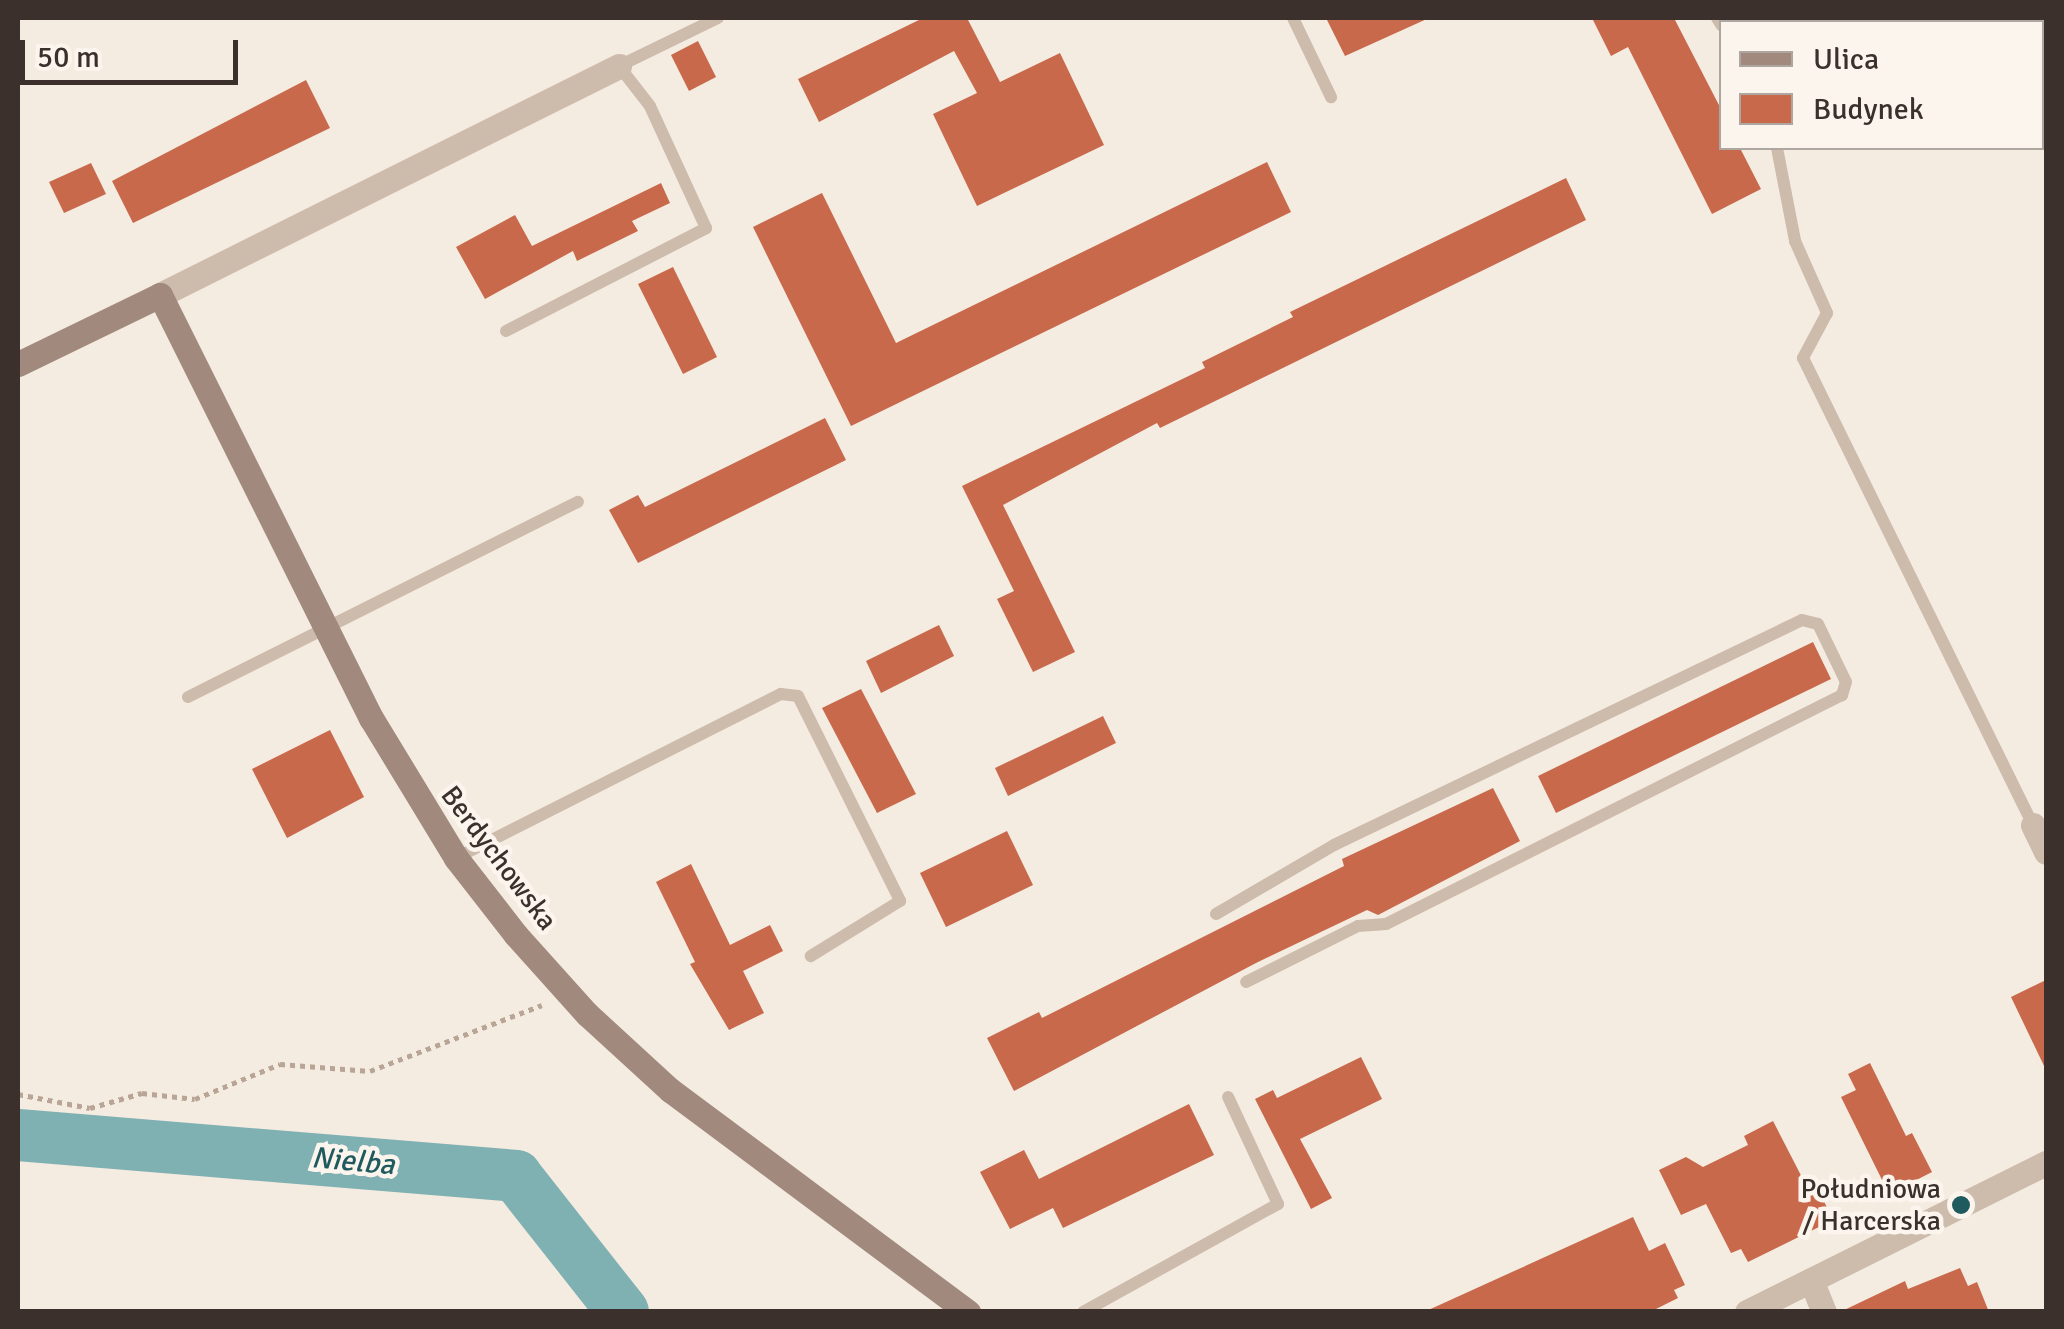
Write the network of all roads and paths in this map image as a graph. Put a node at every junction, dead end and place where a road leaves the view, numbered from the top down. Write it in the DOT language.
graph roads {
  1 [pos="718,18"];
  2 [pos="1294,18"];
  3 [pos="619,66"];
  4 [pos="1331,97"];
  5 [pos="1778,150"];
  6 [pos="160,295"];
  7 [pos="506,331"];
  8 [pos="18,364"];
  9 [pos="578,502"];
  10 [pos="325,626"];
  11 [pos="188,696"];
  12 [pos="2033,825"];
  13 [pos="2046,852"];
  14 [pos="456,858"];
  15 [pos="1216,914"];
  16 [pos="811,956"];
  17 [pos="1246,982"];
  18 [pos="569,995"];
  19 [pos="18,1094"];
  20 [pos="1228,1097"];
  21 [pos="2046,1163"];
  22 [pos="1811,1280"];
  23 [pos="968,1312"];
  24 [pos="1083,1312"];
  25 [pos="1747,1312"];
  26 [pos="1824,1312"];
  1 -- 3 [label="lane"];
  2 -- 4 [label="lane"];
  3 -- 6 [label="street"];
  3 -- 7 [label="lane"];
  5 -- 12 [label="lane"];
  6 -- 8 [label="street"];
  6 -- 10 [label="street, Berdychowska"];
  9 -- 10 [label="lane"];
  10 -- 11 [label="lane"];
  10 -- 14 [label="street, Berdychowska"];
  12 -- 13 [label="street"];
  14 -- 16 [label="lane"];
  14 -- 18 [label="street, Berdychowska"];
  15 -- 17 [label="lane"];
  18 -- 19 [label="path"];
  18 -- 23 [label="street, Berdychowska"];
  20 -- 24 [label="lane"];
  21 -- 22 [label="street"];
  22 -- 25 [label="street"];
  22 -- 26 [label="street"];
}
